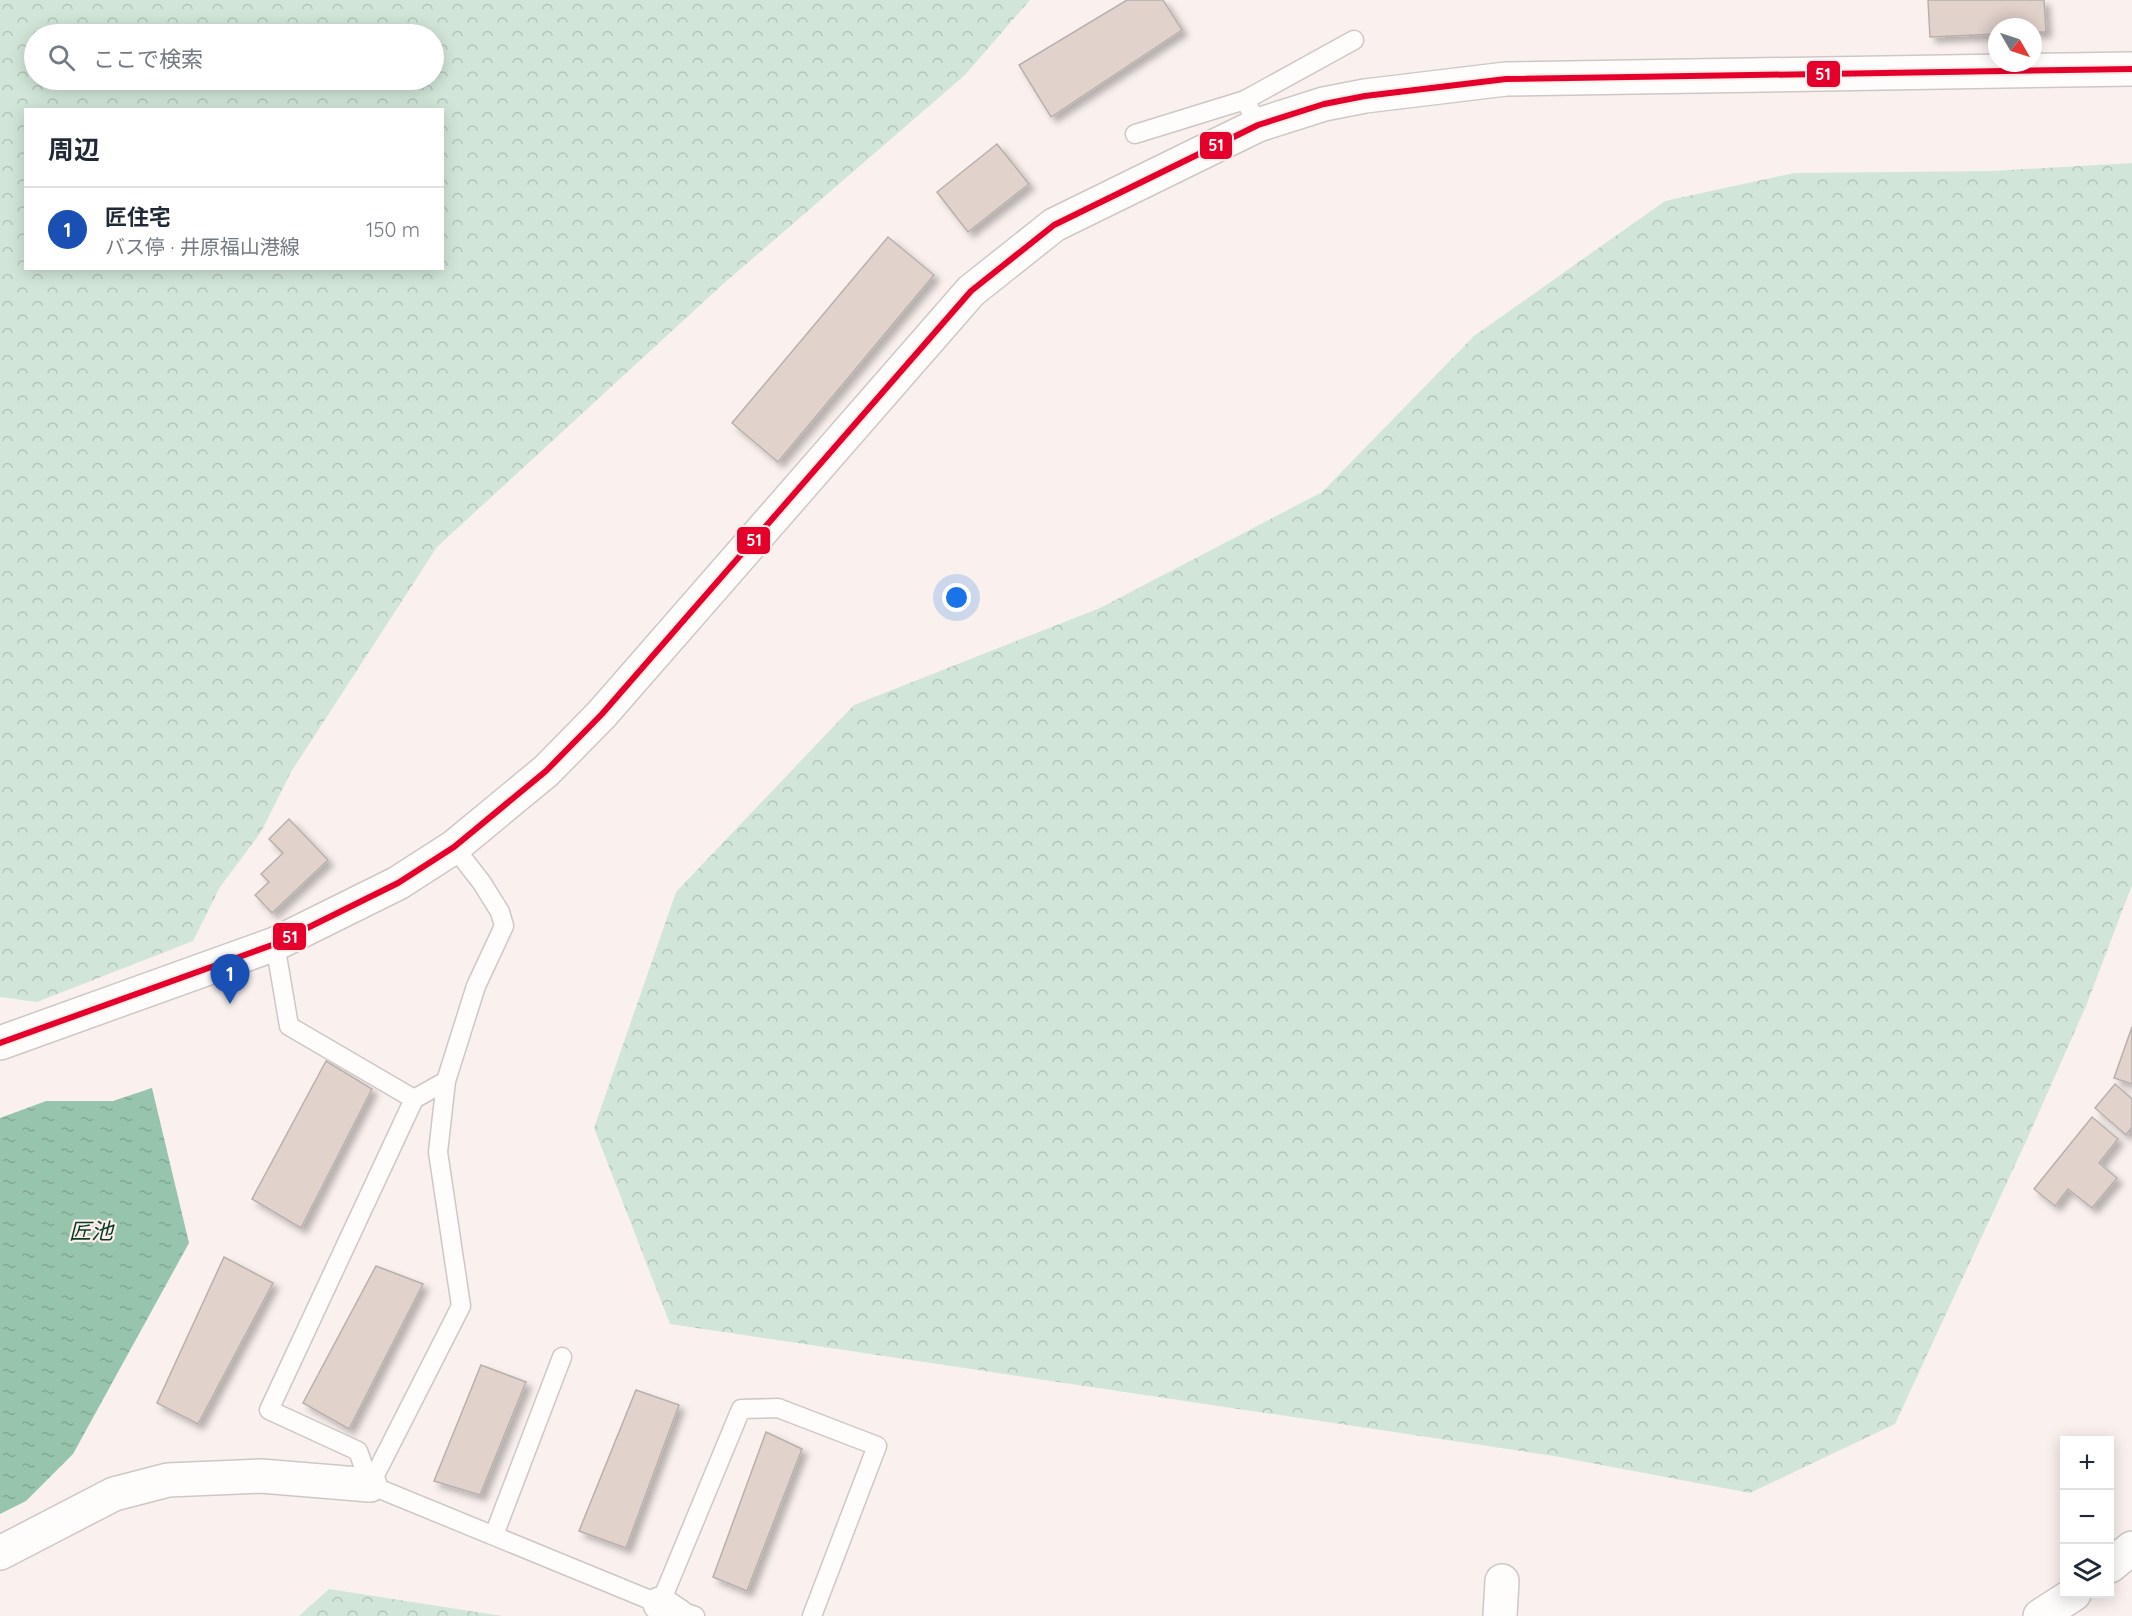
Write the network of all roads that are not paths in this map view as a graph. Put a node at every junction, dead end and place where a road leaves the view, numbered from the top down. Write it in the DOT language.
graph roads {
  1 [pos="1354,40"];
  2 [pos="2132,69"];
  3 [pos="1251,112"];
  4 [pos="1135,134"];
  5 [pos="454,847"];
  6 [pos="275,944"];
  7 [pos="0,1043"];
  8 [pos="446,1081"];
  9 [pos="414,1099"];
  10 [pos="562,1357"];
  11 [pos="370,1485"];
  12 [pos="494,1535"];
  13 [pos="2132,1548"];
  14 [pos="0,1553"];
  15 [pos="2114,1562"];
  16 [pos="1502,1581"];
  17 [pos="2067,1598"];
  18 [pos="669,1610"];
  19 [pos="695,1616"];
  20 [pos="812,1616"];
  21 [pos="1500,1616"];
  22 [pos="2040,1616"];
  1 -- 3 [label="lane"];
  2 -- 3 [label="main road"];
  3 -- 4 [label="lane"];
  3 -- 5 [label="main road"];
  5 -- 6 [label="main road"];
  5 -- 8 [label="lane"];
  6 -- 7 [label="main road"];
  6 -- 9 [label="lane"];
  8 -- 9 [label="lane"];
  8 -- 11 [label="lane"];
  9 -- 11 [label="lane"];
  10 -- 12 [label="lane"];
  11 -- 12 [label="lane"];
  11 -- 14 [label="main road"];
  12 -- 18 [label="lane"];
  13 -- 15 [label="main road"];
  16 -- 21 [label="main road"];
  17 -- 22 [label="main road"];
  18 -- 19 [label="lane"];
  18 -- 20 [label="lane"];
}
